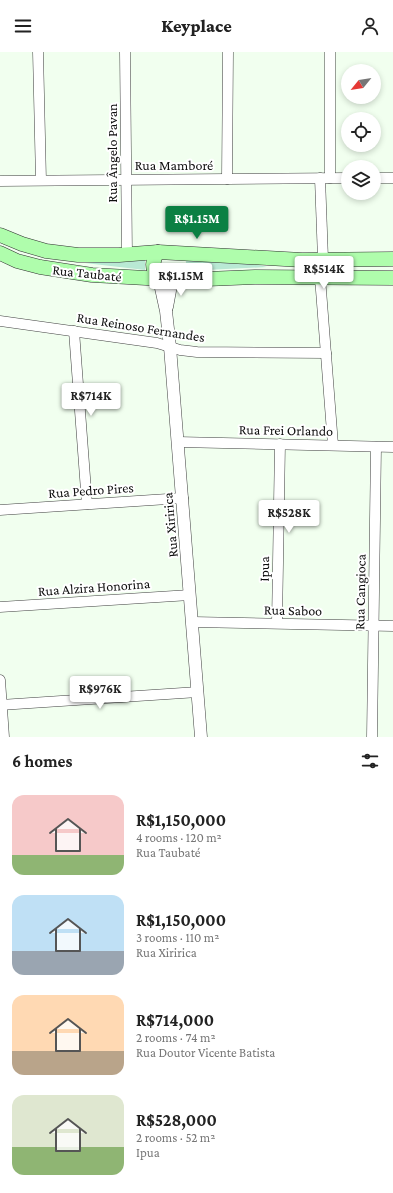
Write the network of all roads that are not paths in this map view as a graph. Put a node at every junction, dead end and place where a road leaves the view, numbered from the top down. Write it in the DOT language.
graph roads {
  1 [pos="38,52"];
  2 [pos="125,52"];
  3 [pos="228,52"];
  4 [pos="330,52"];
  5 [pos="320,178"];
  6 [pos="330,178"];
  7 [pos="341,178"];
  8 [pos="381,178"];
  9 [pos="393,178"];
  10 [pos="227,179"];
  11 [pos="42,180"];
  12 [pos="127,180"];
  13 [pos="0,181"];
  14 [pos="0,235"];
  15 [pos="158,252"];
  16 [pos="0,253"];
  17 [pos="127,254"];
  18 [pos="260,257"];
  19 [pos="393,259"];
  20 [pos="323,260"];
  21 [pos="255,277"];
  22 [pos="320,277"];
  23 [pos="393,278"];
  24 [pos="165,279"];
  25 [pos="0,321"];
  26 [pos="74,331"];
  27 [pos="170,347"];
  28 [pos="326,353"];
  29 [pos="178,442"];
  30 [pos="280,444"];
  31 [pos="333,446"];
  32 [pos="376,447"];
  33 [pos="393,447"];
  34 [pos="183,498"];
  35 [pos="87,504"];
  36 [pos="0,510"];
  37 [pos="190,595"];
  38 [pos="0,607"];
  39 [pos="192,622"];
  40 [pos="277,623"];
  41 [pos="374,625"];
  42 [pos="393,626"];
  43 [pos="0,680"];
  44 [pos="198,692"];
  45 [pos="1,705"];
  46 [pos="4,737"];
  47 [pos="201,737"];
  48 [pos="372,737"];
  1 -- 11 [label="street"];
  2 -- 12 [label="street, Rua Ângelo Pavan"];
  3 -- 10 [label="street"];
  4 -- 6 [label="street"];
  5 -- 6 [label="street, Rua Mamboré"];
  5 -- 10 [label="street, Rua Mamboré"];
  5 -- 20 [label="street"];
  6 -- 7 [label="street, Rua Mamboré"];
  8 -- 9 [label="street"];
  10 -- 12 [label="street, Rua Mamboré"];
  11 -- 12 [label="street, Rua Mamboré"];
  11 -- 13 [label="street, Rua Mamboré"];
  12 -- 17 [label="street, Rua Ângelo Pavan"];
  14 -- 17 [label="main road, Rua Taubaté"];
  15 -- 17 [label="main road, Rua Taubaté"];
  15 -- 18 [label="main road, Rua Taubaté"];
  15 -- 24 [label="main road"];
  16 -- 24 [label="main road, Rua Taubaté"];
  18 -- 20 [label="main road, Rua Taubaté"];
  18 -- 21 [label="main road"];
  19 -- 20 [label="main road, Rua Taubaté"];
  21 -- 22 [label="main road, Rua Taubaté"];
  21 -- 24 [label="main road, Rua Taubaté"];
  22 -- 23 [label="main road, Rua Taubaté"];
  22 -- 28 [label="street"];
  24 -- 27 [label="street, Rua Xiririca"];
  25 -- 26 [label="street, Rua Reinoso Fernandes"];
  26 -- 27 [label="street, Rua Reinoso Fernandes"];
  26 -- 35 [label="street"];
  27 -- 28 [label="street, Rua Reinoso Fernandes"];
  27 -- 29 [label="street, Rua Xiririca"];
  28 -- 31 [label="street"];
  29 -- 30 [label="street, Rua Frei Orlando"];
  29 -- 34 [label="street, Rua Xiririca"];
  30 -- 31 [label="street, Rua Frei Orlando"];
  30 -- 40 [label="street, Ipua"];
  31 -- 32 [label="street, Rua Frei Orlando"];
  32 -- 33 [label="street, Rua Frei Orlando"];
  32 -- 41 [label="street, Rua Cangioca"];
  34 -- 35 [label="street, Rua Pedro Pires"];
  34 -- 37 [label="street, Rua Xiririca"];
  35 -- 36 [label="street, Rua Pedro Pires"];
  37 -- 38 [label="street, Rua Alzira Honorina"];
  37 -- 39 [label="street, Rua Xiririca"];
  39 -- 40 [label="street, Rua Saboo"];
  39 -- 44 [label="street, Rua Xiririca"];
  40 -- 41 [label="street, Rua Saboo"];
  41 -- 42 [label="street, Rua Saboo"];
  41 -- 48 [label="street, Rua Cangioca"];
  43 -- 45 [label="street"];
  44 -- 45 [label="street"];
  44 -- 47 [label="street, Rua Xiririca"];
  45 -- 46 [label="street"];
}
